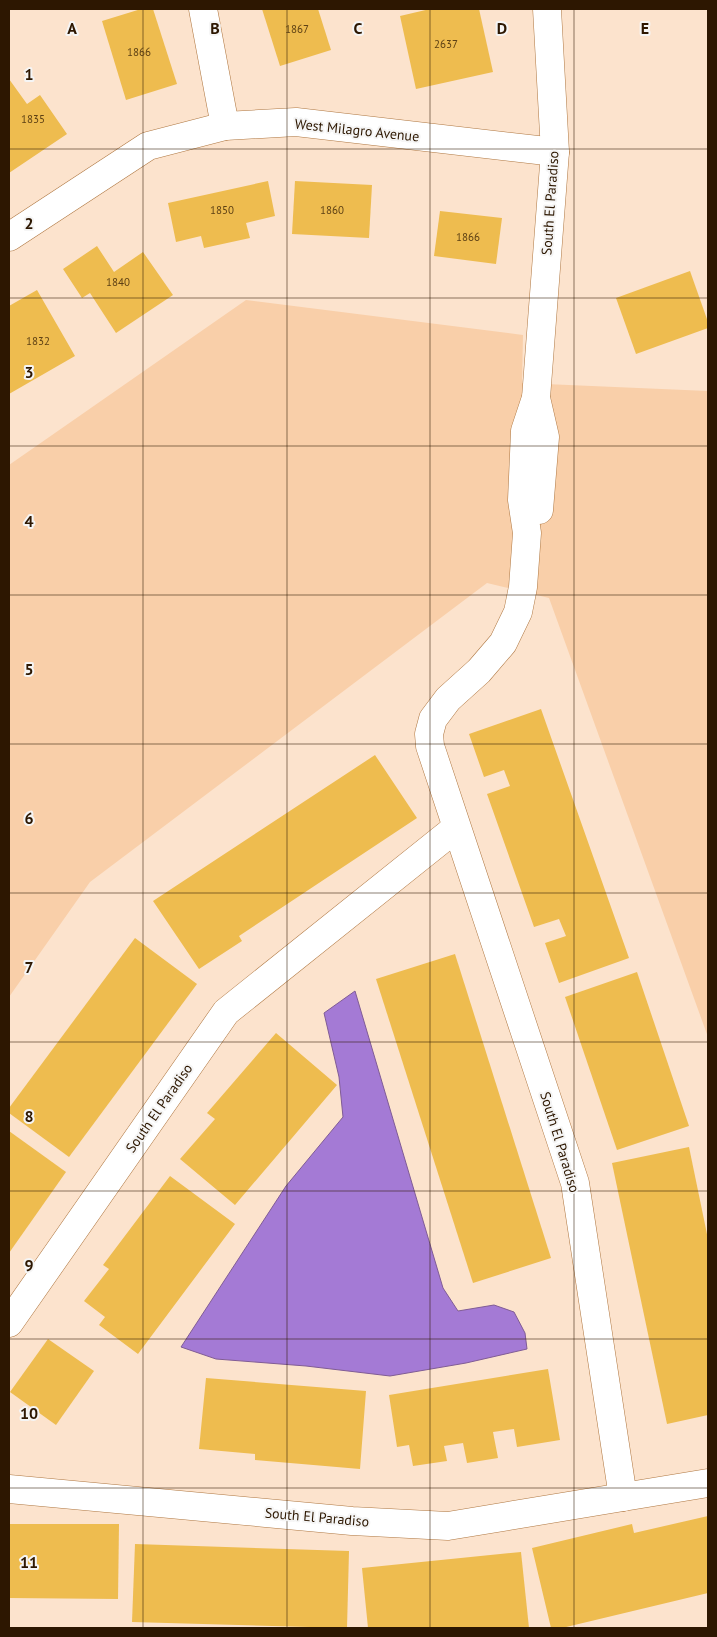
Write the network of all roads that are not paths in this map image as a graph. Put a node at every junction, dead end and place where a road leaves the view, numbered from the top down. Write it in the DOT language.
graph roads {
  1 [pos="203,9"];
  2 [pos="547,9"];
  3 [pos="225,126"];
  4 [pos="555,152"];
  5 [pos="9,237"];
  6 [pos="456,828"];
  7 [pos="9,1323"];
  8 [pos="708,1484"];
  9 [pos="9,1489"];
  10 [pos="623,1497"];
  1 -- 3 [label="street"];
  2 -- 4 [label="street, South El Paradiso"];
  3 -- 4 [label="street, West Milagro Avenue"];
  3 -- 5 [label="street, West Milagro Avenue"];
  4 -- 6 [label="street, South El Paradiso"];
  6 -- 7 [label="street, South El Paradiso"];
  6 -- 10 [label="street, South El Paradiso"];
  8 -- 10 [label="street, South El Paradiso"];
  9 -- 10 [label="street, South El Paradiso"];
}
